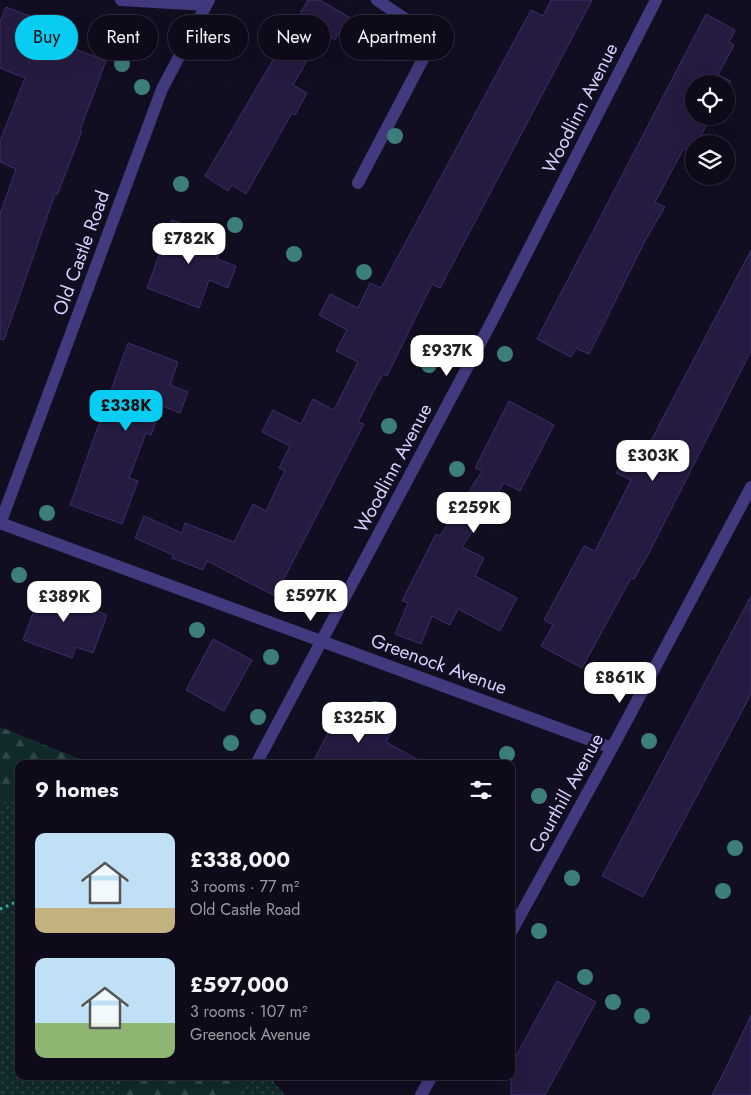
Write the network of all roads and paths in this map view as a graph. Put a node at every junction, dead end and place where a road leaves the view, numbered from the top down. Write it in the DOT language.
graph roads {
  1 [pos="121,0"];
  2 [pos="377,0"];
  3 [pos="656,0"];
  4 [pos="207,3"];
  5 [pos="358,183"];
  6 [pos="751,487"];
  7 [pos="0,523"];
  8 [pos="323,641"];
  9 [pos="612,748"];
  10 [pos="258,760"];
  11 [pos="15,903"];
  12 [pos="0,909"];
  13 [pos="515,925"];
  14 [pos="430,1080"];
  15 [pos="421,1095"];
  1 -- 4 [label="street"];
  2 -- 5 [label="street"];
  3 -- 8 [label="street, Woodlinn Avenue"];
  4 -- 7 [label="street, Old Castle Road"];
  6 -- 9 [label="street, Courthill Avenue"];
  7 -- 8 [label="street, Greenock Avenue"];
  8 -- 9 [label="street, Greenock Avenue"];
  8 -- 10 [label="street, Woodlinn Avenue"];
  9 -- 13 [label="street, Courthill Avenue"];
  11 -- 12 [label="path"];
  14 -- 15 [label="street"];
}
